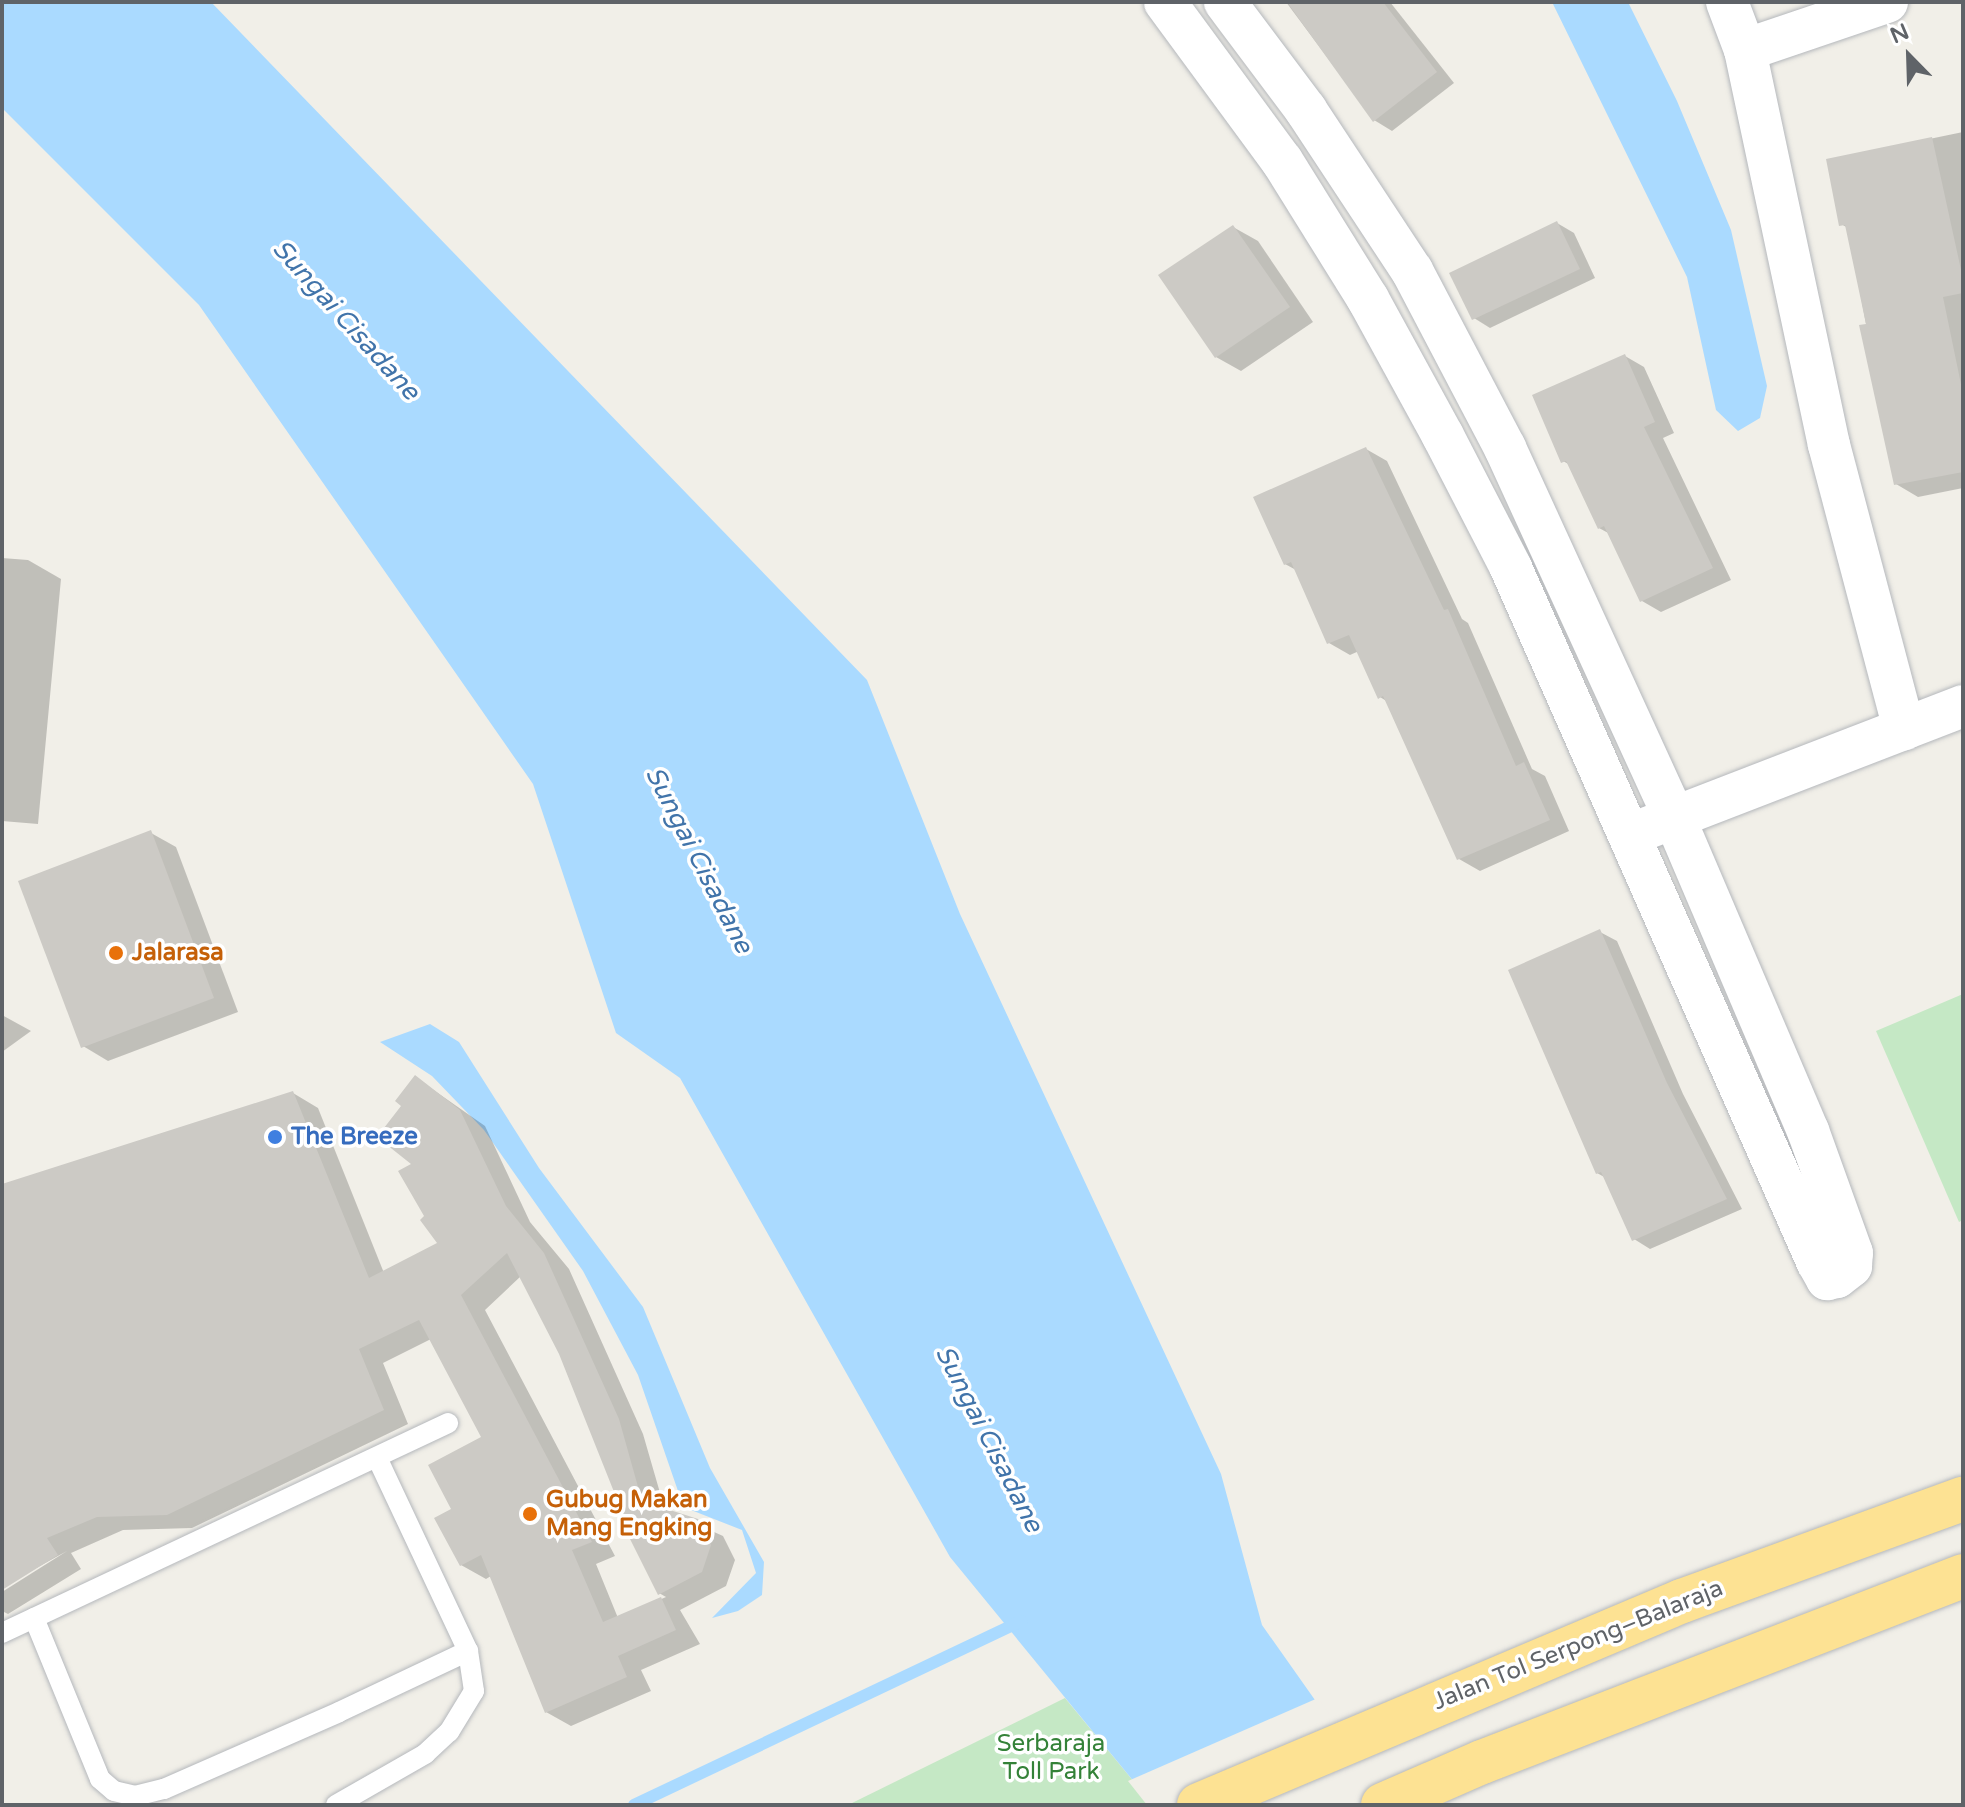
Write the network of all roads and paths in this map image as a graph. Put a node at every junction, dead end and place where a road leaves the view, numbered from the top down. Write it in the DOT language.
graph roads {
  1 [pos="1165,2"];
  2 [pos="1225,2"];
  3 [pos="1727,2"];
  4 [pos="1887,2"];
  5 [pos="1255,41"];
  6 [pos="1745,50"];
  7 [pos="1215,65"];
  8 [pos="1552,547"];
  9 [pos="1511,568"];
  10 [pos="1963,706"];
  11 [pos="1904,729"];
  12 [pos="1673,815"];
  13 [pos="1632,835"];
  14 [pos="448,1423"];
  15 [pos="377,1458"];
  16 [pos="1963,1474"];
  17 [pos="1963,1499"];
  18 [pos="1843,1540"];
  19 [pos="1963,1579"];
  20 [pos="34,1618"];
  21 [pos="2,1633"];
  22 [pos="468,1651"];
  23 [pos="336,1805"];
  24 [pos="1199,1805"];
  25 [pos="1383,1805"];
  1 -- 7 [label="street"];
  2 -- 5 [label="street"];
  3 -- 6 [label="street"];
  4 -- 6 [label="street"];
  5 -- 7 [label="street"];
  5 -- 8 [label="street"];
  6 -- 11 [label="street"];
  7 -- 9 [label="street"];
  8 -- 9 [label="street"];
  8 -- 12 [label="street"];
  9 -- 13 [label="street"];
  10 -- 11 [label="street"];
  11 -- 12 [label="street"];
  12 -- 13 [label="street"];
  12 -- 13 [label="street"];
  14 -- 15 [label="lane"];
  15 -- 20 [label="lane"];
  15 -- 22 [label="lane"];
  16 -- 18 [label="highway"];
  17 -- 18 [label="highway, Jalan Tol Serpong–Balaraja"];
  18 -- 24 [label="highway, Jalan Tol Serpong–Balaraja"];
  19 -- 25 [label="highway"];
  20 -- 21 [label="lane"];
  20 -- 22 [label="lane"];
  22 -- 23 [label="lane"];
}
